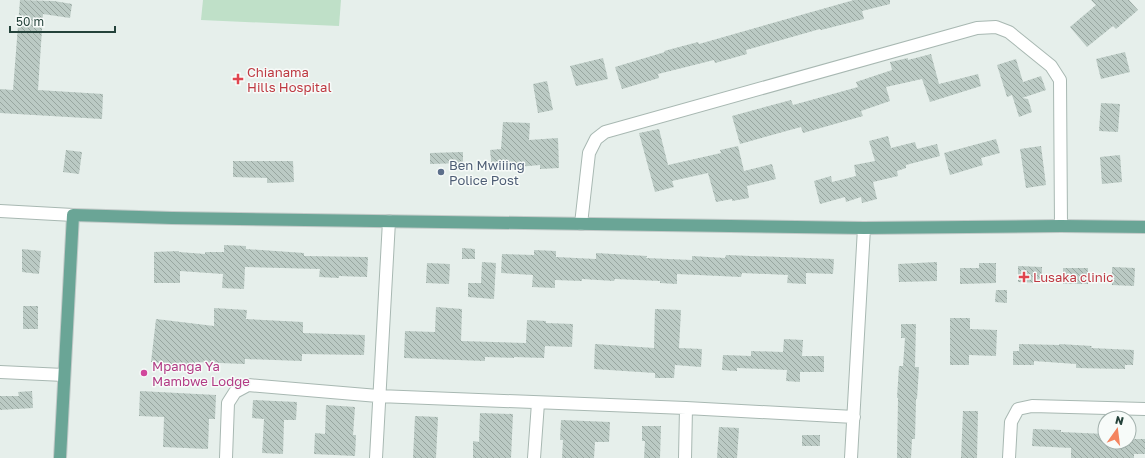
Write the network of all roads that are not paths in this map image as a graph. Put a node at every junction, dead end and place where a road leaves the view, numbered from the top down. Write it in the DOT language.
graph roads {
  1 [pos="0,211"];
  2 [pos="73,215"];
  3 [pos="389,221"];
  4 [pos="581,224"];
  5 [pos="1061,226"];
  6 [pos="864,228"];
  7 [pos="1145,228"];
  8 [pos="0,372"];
  9 [pos="64,375"];
  10 [pos="378,396"];
  11 [pos="538,403"];
  12 [pos="686,408"];
  13 [pos="1145,409"];
  14 [pos="854,417"];
  15 [pos="60,458"];
  16 [pos="226,458"];
  17 [pos="376,458"];
  18 [pos="534,458"];
  19 [pos="685,458"];
  20 [pos="851,458"];
  21 [pos="1009,458"];
  1 -- 2 [label="street"];
  2 -- 3 [label="main road"];
  2 -- 9 [label="main road"];
  3 -- 4 [label="main road"];
  3 -- 10 [label="street"];
  4 -- 5 [label="street"];
  4 -- 6 [label="main road"];
  5 -- 6 [label="main road"];
  5 -- 7 [label="main road"];
  6 -- 14 [label="street"];
  8 -- 9 [label="street"];
  9 -- 15 [label="main road"];
  10 -- 11 [label="street"];
  10 -- 16 [label="street"];
  10 -- 17 [label="street"];
  11 -- 12 [label="street"];
  11 -- 18 [label="street"];
  12 -- 14 [label="street"];
  12 -- 19 [label="street"];
  13 -- 21 [label="street"];
  14 -- 20 [label="street"];
}
